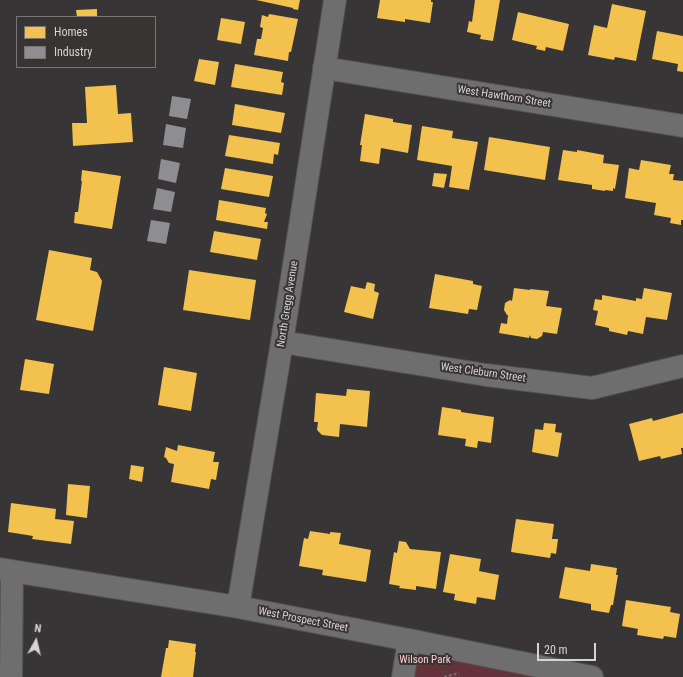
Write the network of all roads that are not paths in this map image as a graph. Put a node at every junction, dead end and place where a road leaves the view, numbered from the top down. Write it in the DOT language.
graph roads {
  1 [pos="335,0"];
  2 [pos="324,68"];
  3 [pos="683,126"];
  4 [pos="282,342"];
  5 [pos="683,366"];
  6 [pos="6,570"];
  7 [pos="238,607"];
  8 [pos="409,640"];
  9 [pos="11,677"];
  10 [pos="403,677"];
  11 [pos="592,677"];
  1 -- 2 [label="street, North Gregg Avenue"];
  2 -- 3 [label="street, West Hawthorn Street"];
  2 -- 4 [label="street, North Gregg Avenue"];
  4 -- 5 [label="street, West Cleburn Street"];
  4 -- 7 [label="street, North Gregg Avenue"];
  6 -- 7 [label="street, West Prospect Street"];
  6 -- 9 [label="street"];
  7 -- 8 [label="street, West Prospect Street"];
  8 -- 10 [label="street"];
  8 -- 11 [label="street, West Prospect Street"];
}
